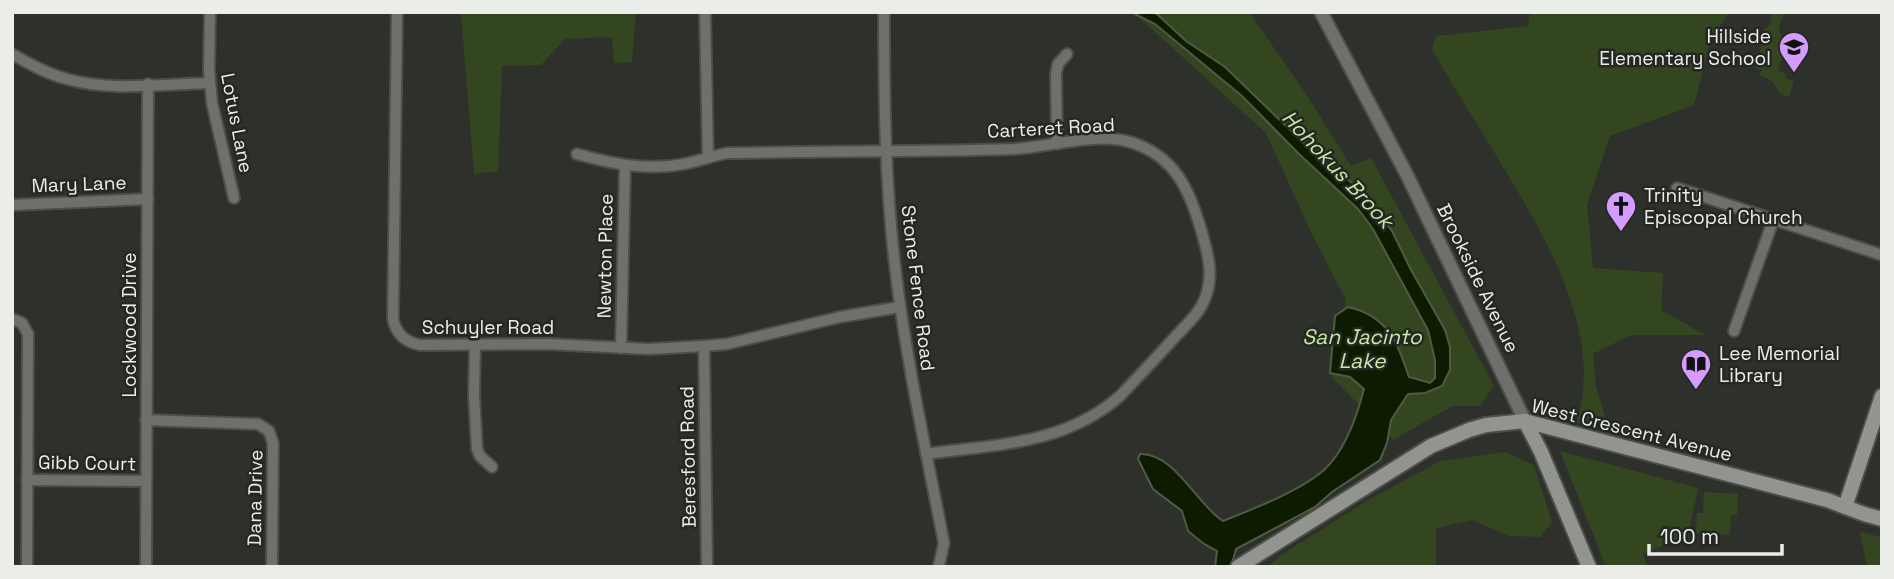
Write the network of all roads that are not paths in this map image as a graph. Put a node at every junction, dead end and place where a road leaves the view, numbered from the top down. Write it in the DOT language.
graph roads {
  1 [pos="210,12"];
  2 [pos="397,12"];
  3 [pos="705,12"];
  4 [pos="884,12"];
  5 [pos="1321,12"];
  6 [pos="12,54"];
  7 [pos="1068,54"];
  8 [pos="210,83"];
  9 [pos="148,84"];
  10 [pos="1057,144"];
  11 [pos="886,150"];
  12 [pos="577,154"];
  13 [pos="708,157"];
  14 [pos="625,165"];
  15 [pos="1677,188"];
  16 [pos="234,198"];
  17 [pos="148,199"];
  18 [pos="12,205"];
  19 [pos="1773,221"];
  20 [pos="1882,255"];
  21 [pos="900,307"];
  22 [pos="12,319"];
  23 [pos="1734,331"];
  24 [pos="475,345"];
  25 [pos="704,346"];
  26 [pos="621,348"];
  27 [pos="1882,396"];
  28 [pos="146,420"];
  29 [pos="1525,421"];
  30 [pos="1563,431"];
  31 [pos="926,454"];
  32 [pos="1544,460"];
  33 [pos="492,467"];
  34 [pos="27,480"];
  35 [pos="146,481"];
  36 [pos="1845,507"];
  37 [pos="1882,519"];
  38 [pos="939,565"];
  39 [pos="27,567"];
  40 [pos="146,567"];
  41 [pos="272,567"];
  42 [pos="707,567"];
  43 [pos="1238,567"];
  44 [pos="1589,567"];
  1 -- 8 [label="street, Lotus Lane"];
  2 -- 24 [label="street, Schuyler Road"];
  3 -- 13 [label="street"];
  4 -- 11 [label="street, Stone Fence Road"];
  5 -- 29 [label="street, Brookside Avenue"];
  6 -- 9 [label="street"];
  7 -- 10 [label="street"];
  8 -- 9 [label="street"];
  8 -- 16 [label="street, Lotus Lane"];
  9 -- 17 [label="street, Lockwood Drive"];
  10 -- 11 [label="street, Carteret Road"];
  10 -- 31 [label="street, Carteret Road"];
  11 -- 13 [label="street, Carteret Road"];
  11 -- 21 [label="street, Stone Fence Road"];
  12 -- 14 [label="street, Carteret Road"];
  13 -- 14 [label="street, Carteret Road"];
  14 -- 26 [label="street, Newton Place"];
  15 -- 19 [label="street"];
  17 -- 18 [label="street, Mary Lane"];
  17 -- 28 [label="street, Lockwood Drive"];
  19 -- 20 [label="street"];
  19 -- 23 [label="street"];
  21 -- 25 [label="street, Schuyler Road"];
  21 -- 31 [label="street, Stone Fence Road"];
  22 -- 34 [label="street"];
  24 -- 26 [label="street, Schuyler Road"];
  24 -- 33 [label="street"];
  25 -- 26 [label="street, Schuyler Road"];
  25 -- 42 [label="street, Beresford Road"];
  27 -- 36 [label="main road"];
  28 -- 35 [label="street, Lockwood Drive"];
  28 -- 41 [label="street, Dana Drive"];
  29 -- 30 [label="main road, West Crescent Avenue"];
  29 -- 32 [label="main road, Brookside Avenue"];
  29 -- 43 [label="main road, West Crescent Avenue"];
  30 -- 32 [label="main road"];
  30 -- 36 [label="main road, West Crescent Avenue"];
  31 -- 38 [label="street, Stone Fence Road"];
  32 -- 44 [label="main road, Brookside Avenue"];
  34 -- 35 [label="street, Gibb Court"];
  34 -- 39 [label="street"];
  35 -- 40 [label="street, Lockwood Drive"];
  36 -- 37 [label="main road, West Crescent Avenue"];
}
